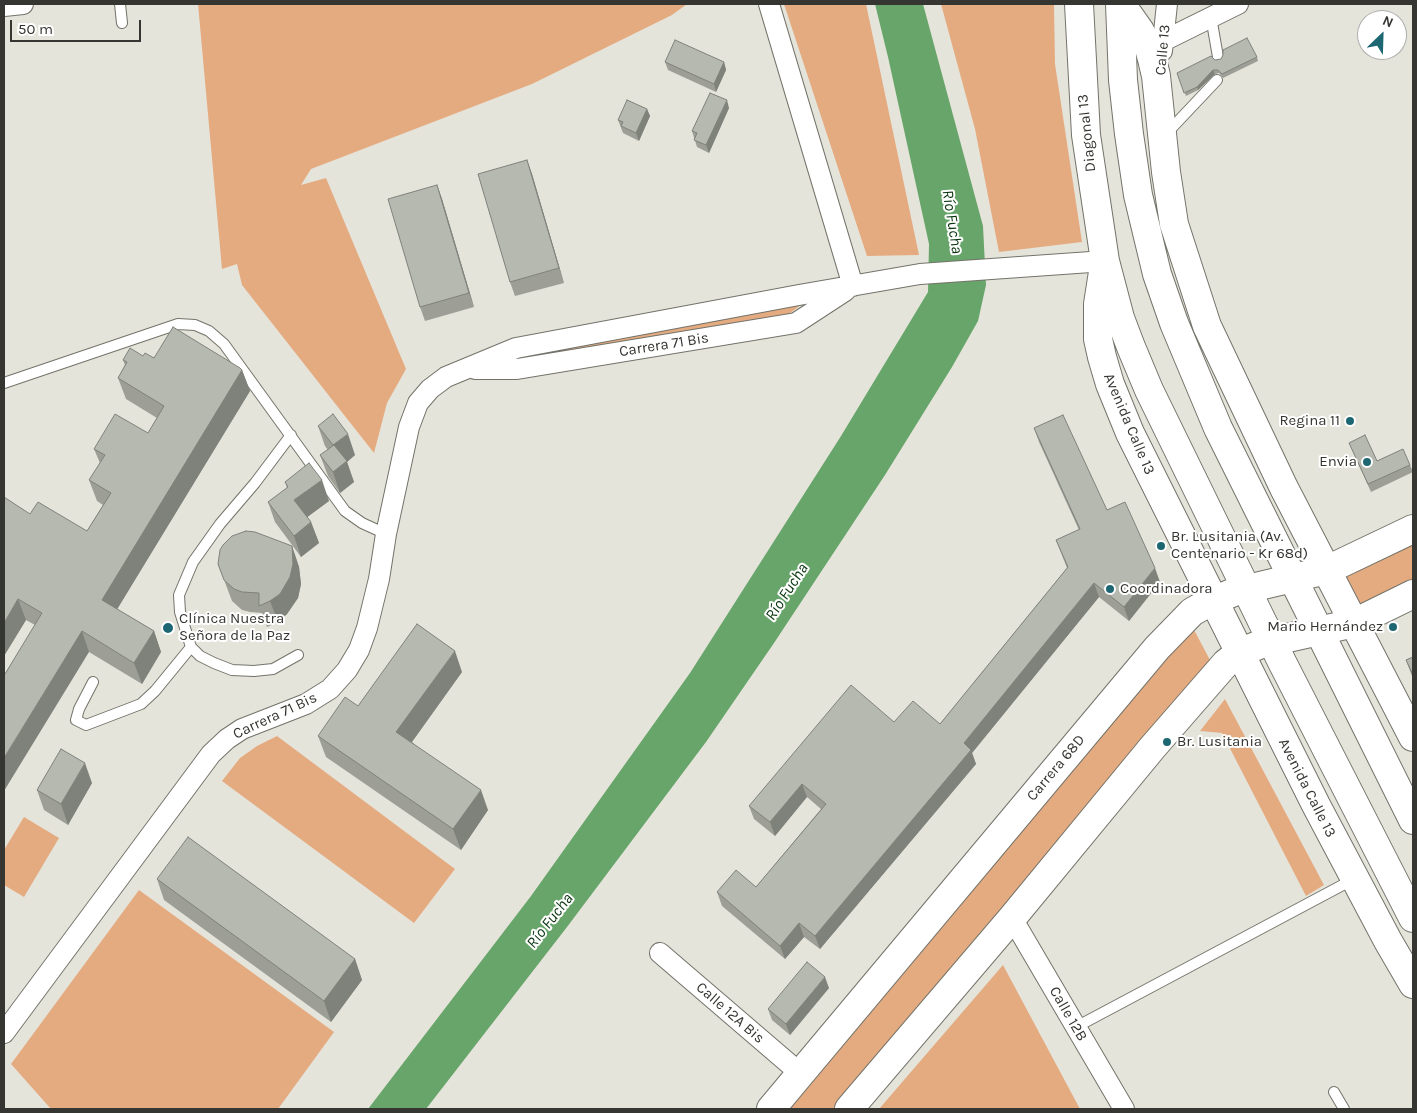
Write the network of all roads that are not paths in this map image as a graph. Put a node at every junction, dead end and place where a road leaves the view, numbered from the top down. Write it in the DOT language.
graph roads {
  1 [pos="23,4"];
  2 [pos="120,4"];
  3 [pos="769,4"];
  4 [pos="1079,4"];
  5 [pos="1120,4"];
  6 [pos="1167,4"];
  7 [pos="1238,4"];
  8 [pos="4,6"];
  9 [pos="1211,17"];
  10 [pos="122,23"];
  11 [pos="1156,44"];
  12 [pos="1218,57"];
  13 [pos="1217,80"];
  14 [pos="1162,138"];
  15 [pos="1138,195"];
  16 [pos="1182,252"];
  17 [pos="1104,260"];
  18 [pos="853,286"];
  19 [pos="465,369"];
  20 [pos="4,383"];
  21 [pos="291,436"];
  22 [pos="1413,529"];
  23 [pos="386,534"];
  24 [pos="1327,570"];
  25 [pos="1293,579"];
  26 [pos="1246,588"];
  27 [pos="1413,594"];
  28 [pos="1213,600"];
  29 [pos="1354,623"];
  30 [pos="1319,632"];
  31 [pos="1272,641"];
  32 [pos="191,647"];
  33 [pos="1239,653"];
  34 [pos="298,655"];
  35 [pos="93,682"];
  36 [pos="1413,737"];
  37 [pos="1413,820"];
  38 [pos="1355,879"];
  39 [pos="1012,918"];
  40 [pos="1413,918"];
  41 [pos="660,953"];
  42 [pos="1413,984"];
  43 [pos="1076,1027"];
  44 [pos="4,1033"];
  45 [pos="801,1074"];
  46 [pos="1334,1092"];
  47 [pos="771,1109"];
  48 [pos="849,1109"];
  49 [pos="1124,1109"];
  50 [pos="1344,1109"];
  1 -- 8 [label="street"];
  2 -- 10 [label="lane"];
  3 -- 18 [label="street"];
  4 -- 17 [label="main road, Diagonal 13"];
  5 -- 11 [label="main road"];
  5 -- 15 [label="main road"];
  6 -- 11 [label="street, Calle 13"];
  7 -- 9 [label="street"];
  9 -- 11 [label="street"];
  9 -- 12 [label="lane"];
  11 -- 14 [label="main road"];
  13 -- 14 [label="lane"];
  14 -- 16 [label="main road"];
  15 -- 16 [label="main road"];
  15 -- 25 [label="main road"];
  16 -- 24 [label="main road"];
  17 -- 18 [label="street, Carrera 71 Bis"];
  17 -- 26 [label="main road"];
  17 -- 28 [label="main road, Avenida Calle 13"];
  18 -- 19 [label="street, Carrera 71 Bis"];
  18 -- 19 [label="street, Carrera 71 Bis"];
  19 -- 23 [label="street, Carrera 71 Bis"];
  20 -- 21 [label="lane"];
  21 -- 23 [label="lane"];
  21 -- 32 [label="lane"];
  22 -- 24 [label="main road, Carrera 68D"];
  23 -- 44 [label="street, Carrera 71 Bis"];
  24 -- 25 [label="main road, Carrera 68D"];
  24 -- 29 [label="main road"];
  25 -- 26 [label="main road, Carrera 68D"];
  25 -- 30 [label="main road"];
  26 -- 28 [label="main road, Carrera 68D"];
  26 -- 31 [label="main road"];
  27 -- 29 [label="main road"];
  28 -- 33 [label="main road, Avenida Calle 13"];
  28 -- 45 [label="main road, Carrera 68D"];
  29 -- 30 [label="main road"];
  29 -- 36 [label="main road"];
  30 -- 31 [label="main road"];
  30 -- 37 [label="main road"];
  31 -- 33 [label="main road"];
  31 -- 40 [label="main road"];
  32 -- 34 [label="lane"];
  32 -- 35 [label="lane"];
  33 -- 38 [label="main road, Avenida Calle 13"];
  33 -- 39 [label="main road"];
  38 -- 42 [label="main road, Avenida Calle 13"];
  38 -- 43 [label="lane"];
  39 -- 43 [label="street, Calle 12B"];
  39 -- 48 [label="main road"];
  41 -- 45 [label="street, Calle 12A Bis"];
  43 -- 49 [label="street, Calle 12B"];
  45 -- 47 [label="main road, Carrera 68D"];
  46 -- 50 [label="lane"];
}
